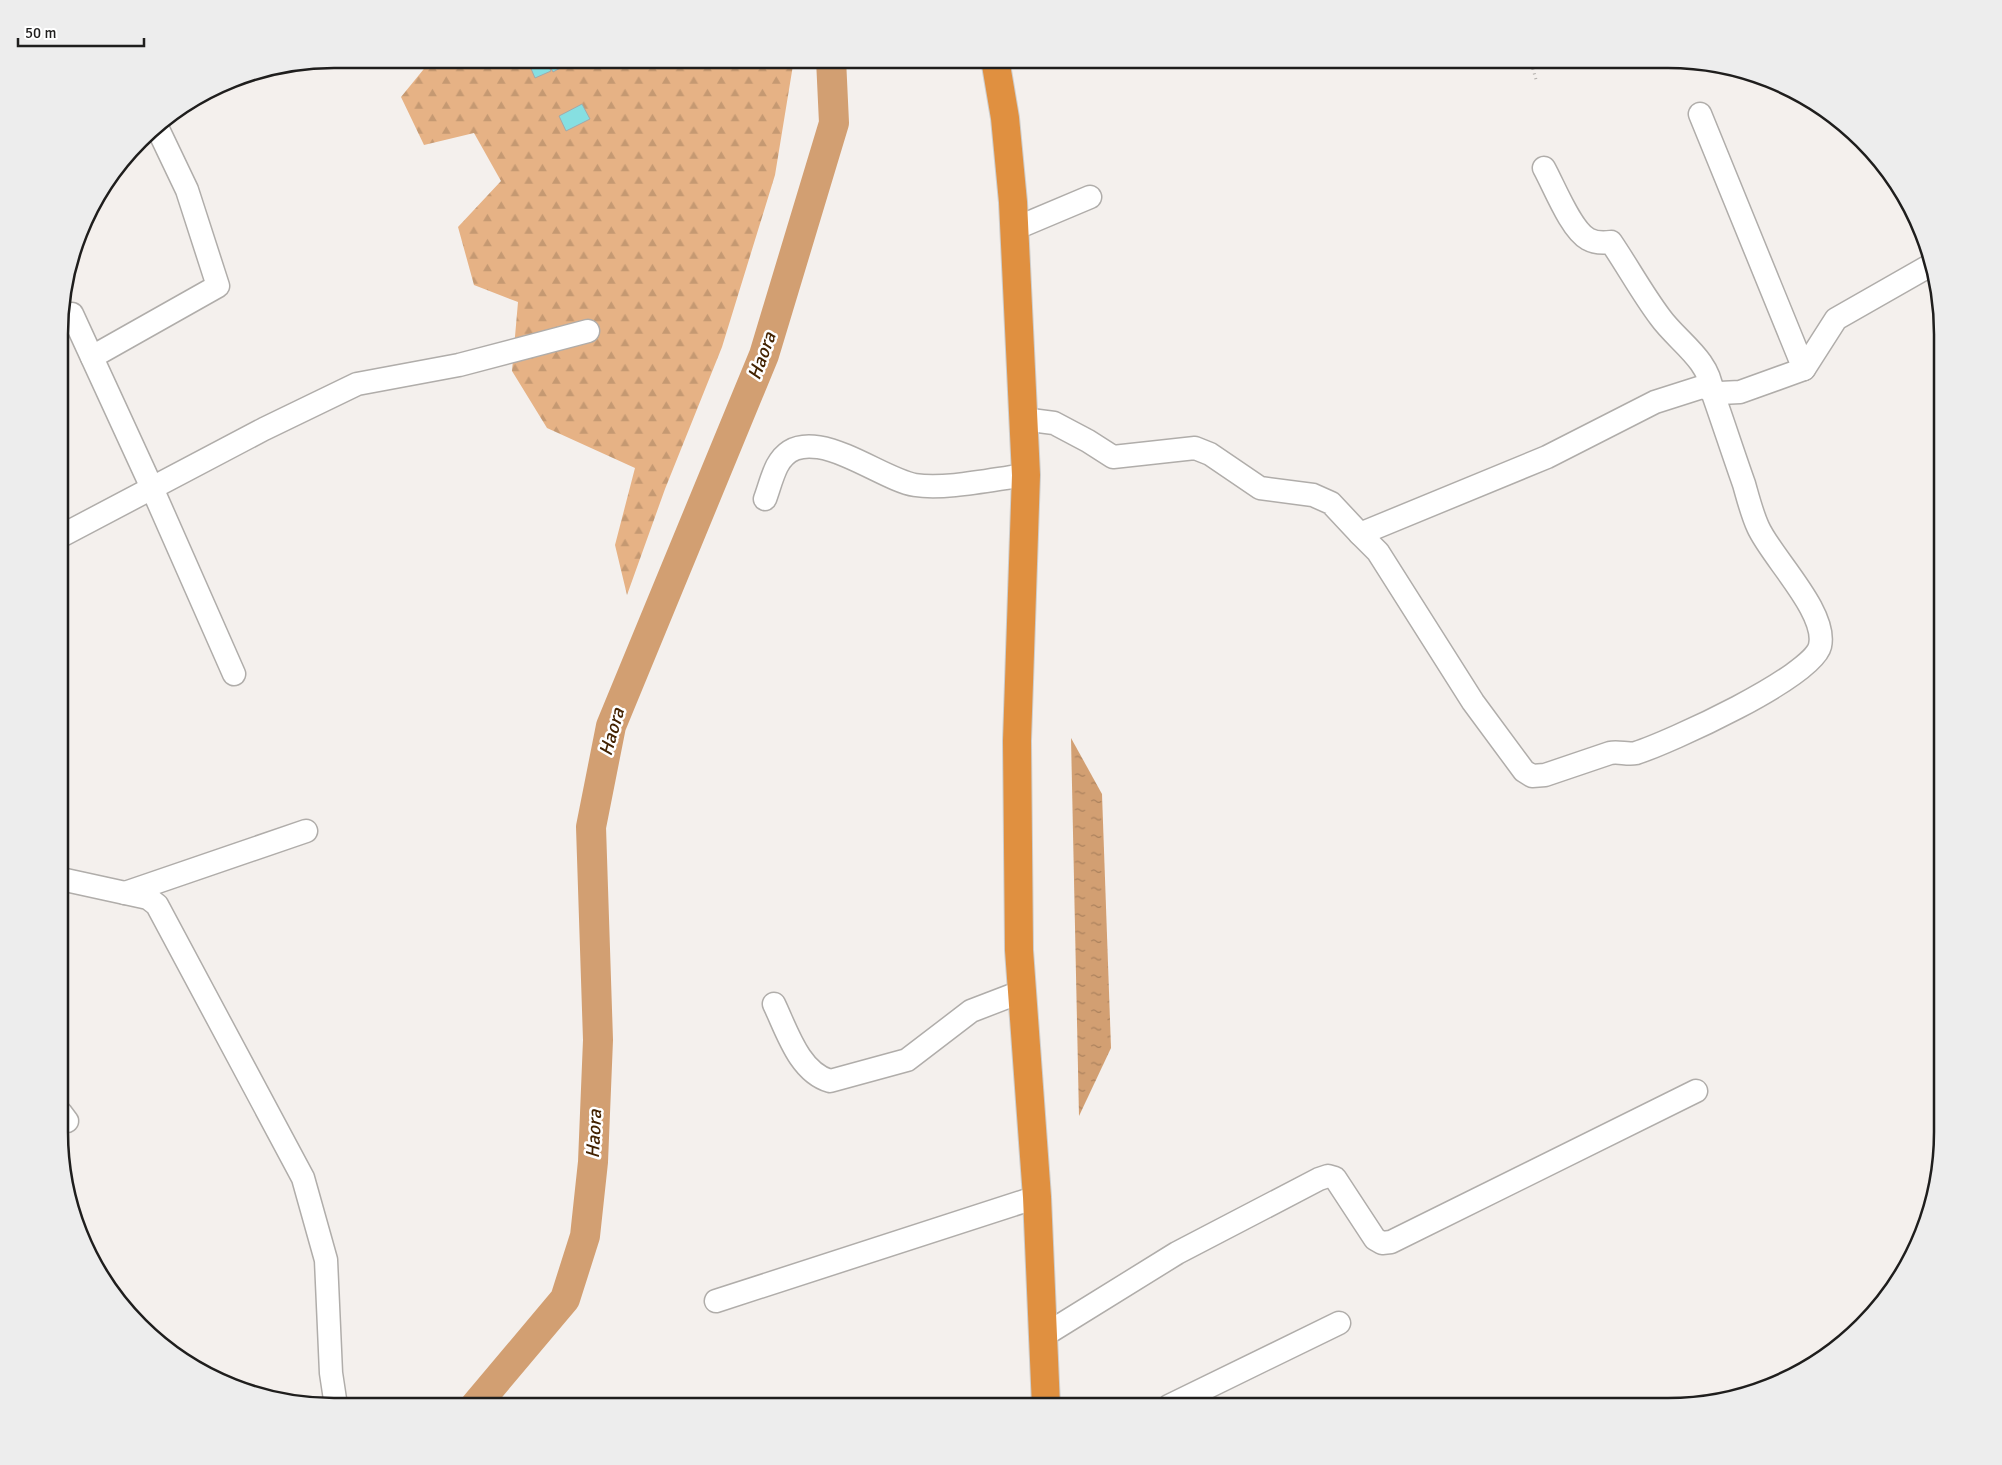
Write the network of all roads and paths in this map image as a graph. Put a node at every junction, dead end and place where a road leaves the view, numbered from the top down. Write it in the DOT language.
graph roads {
  1 [pos="997,68"];
  2 [pos="1533,68"];
  3 [pos="1537,83"];
  4 [pos="1700,114"];
  5 [pos="160,133"];
  6 [pos="1544,168"];
  7 [pos="1090,197"];
  8 [pos="1014,229"];
  9 [pos="1926,268"];
  10 [pos="72,314"];
  11 [pos="588,331"];
  12 [pos="92,357"];
  13 [pos="1804,369"];
  14 [pos="1712,390"];
  15 [pos="1023,419"];
  16 [pos="1026,475"];
  17 [pos="152,488"];
  18 [pos="765,499"];
  19 [pos="68,532"];
  20 [pos="1360,534"];
  21 [pos="234,674"];
  22 [pos="306,831"];
  23 [pos="68,880"];
  24 [pos="126,893"];
  25 [pos="1023,991"];
  26 [pos="774,1004"];
  27 [pos="1696,1090"];
  28 [pos="1037,1197"];
  29 [pos="716,1301"];
  30 [pos="1339,1324"];
  31 [pos="1043,1336"];
  32 [pos="335,1398"];
  33 [pos="1046,1398"];
  34 [pos="1186,1398"];
  1 -- 8 [label="highway"];
  2 -- 3 [label="path"];
  4 -- 13 [label="street"];
  5 -- 12 [label="street"];
  6 -- 14 [label="street"];
  7 -- 8 [label="street"];
  8 -- 15 [label="highway"];
  9 -- 13 [label="street"];
  10 -- 12 [label="street"];
  11 -- 17 [label="street"];
  12 -- 17 [label="street"];
  13 -- 14 [label="street"];
  14 -- 20 [label="street"];
  14 -- 20 [label="street"];
  15 -- 16 [label="highway"];
  15 -- 20 [label="street"];
  16 -- 18 [label="street"];
  16 -- 25 [label="highway"];
  17 -- 19 [label="street"];
  17 -- 21 [label="street"];
  22 -- 24 [label="street"];
  23 -- 24 [label="street"];
  24 -- 32 [label="street"];
  25 -- 26 [label="street"];
  25 -- 28 [label="highway"];
  27 -- 31 [label="street"];
  28 -- 29 [label="street"];
  28 -- 31 [label="highway"];
  30 -- 34 [label="street"];
  31 -- 33 [label="highway"];
}
